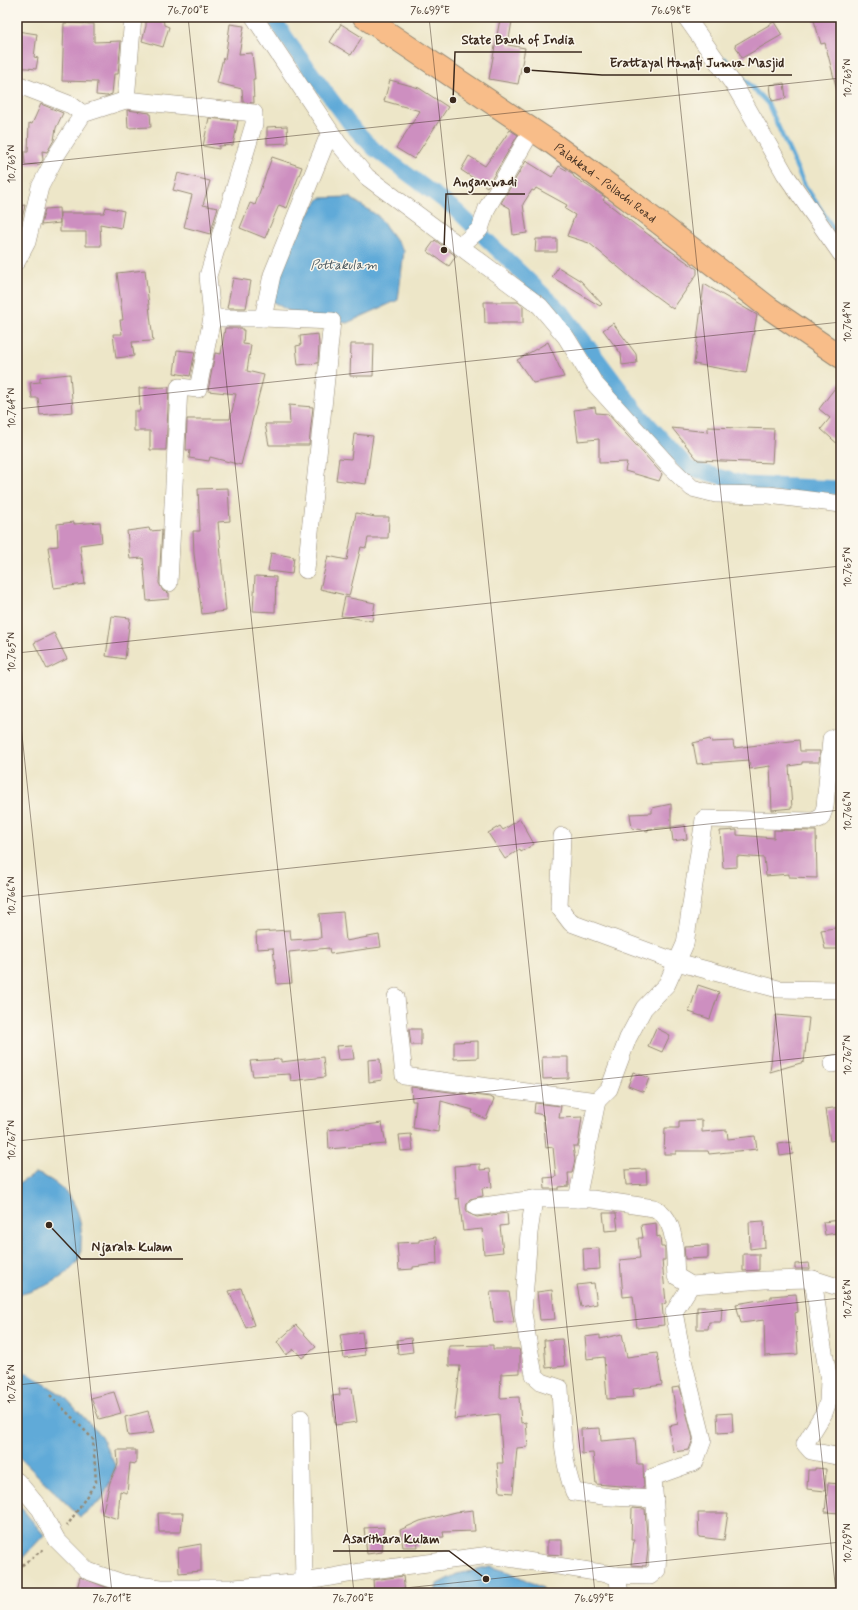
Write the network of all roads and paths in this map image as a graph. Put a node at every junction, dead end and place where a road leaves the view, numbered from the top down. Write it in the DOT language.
graph roads {
  1 [pos="133,17"];
  2 [pos="254,17"];
  3 [pos="364,17"];
  4 [pos="686,17"];
  5 [pos="17,84"];
  6 [pos="126,100"];
  7 [pos="83,114"];
  8 [pos="532,130"];
  9 [pos="330,132"];
  10 [pos="460,246"];
  11 [pos="841,254"];
  12 [pos="17,261"];
  13 [pos="212,318"];
  14 [pos="263,318"];
  15 [pos="841,357"];
  16 [pos="841,504"];
  17 [pos="306,570"];
  18 [pos="169,584"];
  19 [pos="841,735"];
  20 [pos="562,836"];
  21 [pos="677,962"];
  22 [pos="841,990"];
  23 [pos="396,997"];
  24 [pos="598,1102"];
  25 [pos="534,1199"];
  26 [pos="577,1199"];
  27 [pos="476,1206"];
  28 [pos="813,1279"];
  29 [pos="691,1285"];
  30 [pos="841,1288"];
  31 [pos="50,1395"];
  32 [pos="301,1418"];
  33 [pos="841,1457"];
  34 [pos="17,1481"];
  35 [pos="655,1499"];
  36 [pos="57,1540"];
  37 [pos="17,1569"];
  38 [pos="617,1575"];
  39 [pos="304,1582"];
  40 [pos="620,1593"];
  1 -- 6 [label="street"];
  2 -- 9 [label="street"];
  3 -- 8 [label="main road, Palakkad - Pollachi Road"];
  4 -- 11 [label="street"];
  5 -- 7 [label="street"];
  6 -- 7 [label="street"];
  6 -- 13 [label="street"];
  7 -- 12 [label="street"];
  8 -- 10 [label="street"];
  8 -- 15 [label="main road, Palakkad - Pollachi Road"];
  9 -- 10 [label="street"];
  9 -- 14 [label="street"];
  10 -- 16 [label="street"];
  13 -- 14 [label="street"];
  13 -- 18 [label="street"];
  14 -- 17 [label="street"];
  19 -- 21 [label="street"];
  20 -- 21 [label="street"];
  21 -- 22 [label="street"];
  21 -- 24 [label="street"];
  23 -- 24 [label="street"];
  24 -- 26 [label="street"];
  25 -- 26 [label="street"];
  25 -- 27 [label="street"];
  25 -- 35 [label="street"];
  26 -- 29 [label="street"];
  28 -- 29 [label="street"];
  28 -- 30 [label="street"];
  28 -- 33 [label="street"];
  29 -- 35 [label="street"];
  31 -- 36 [label="path"];
  32 -- 39 [label="street"];
  34 -- 36 [label="street"];
  35 -- 38 [label="street"];
  36 -- 37 [label="path"];
  36 -- 39 [label="street"];
  38 -- 39 [label="street"];
  38 -- 40 [label="street"];
}
